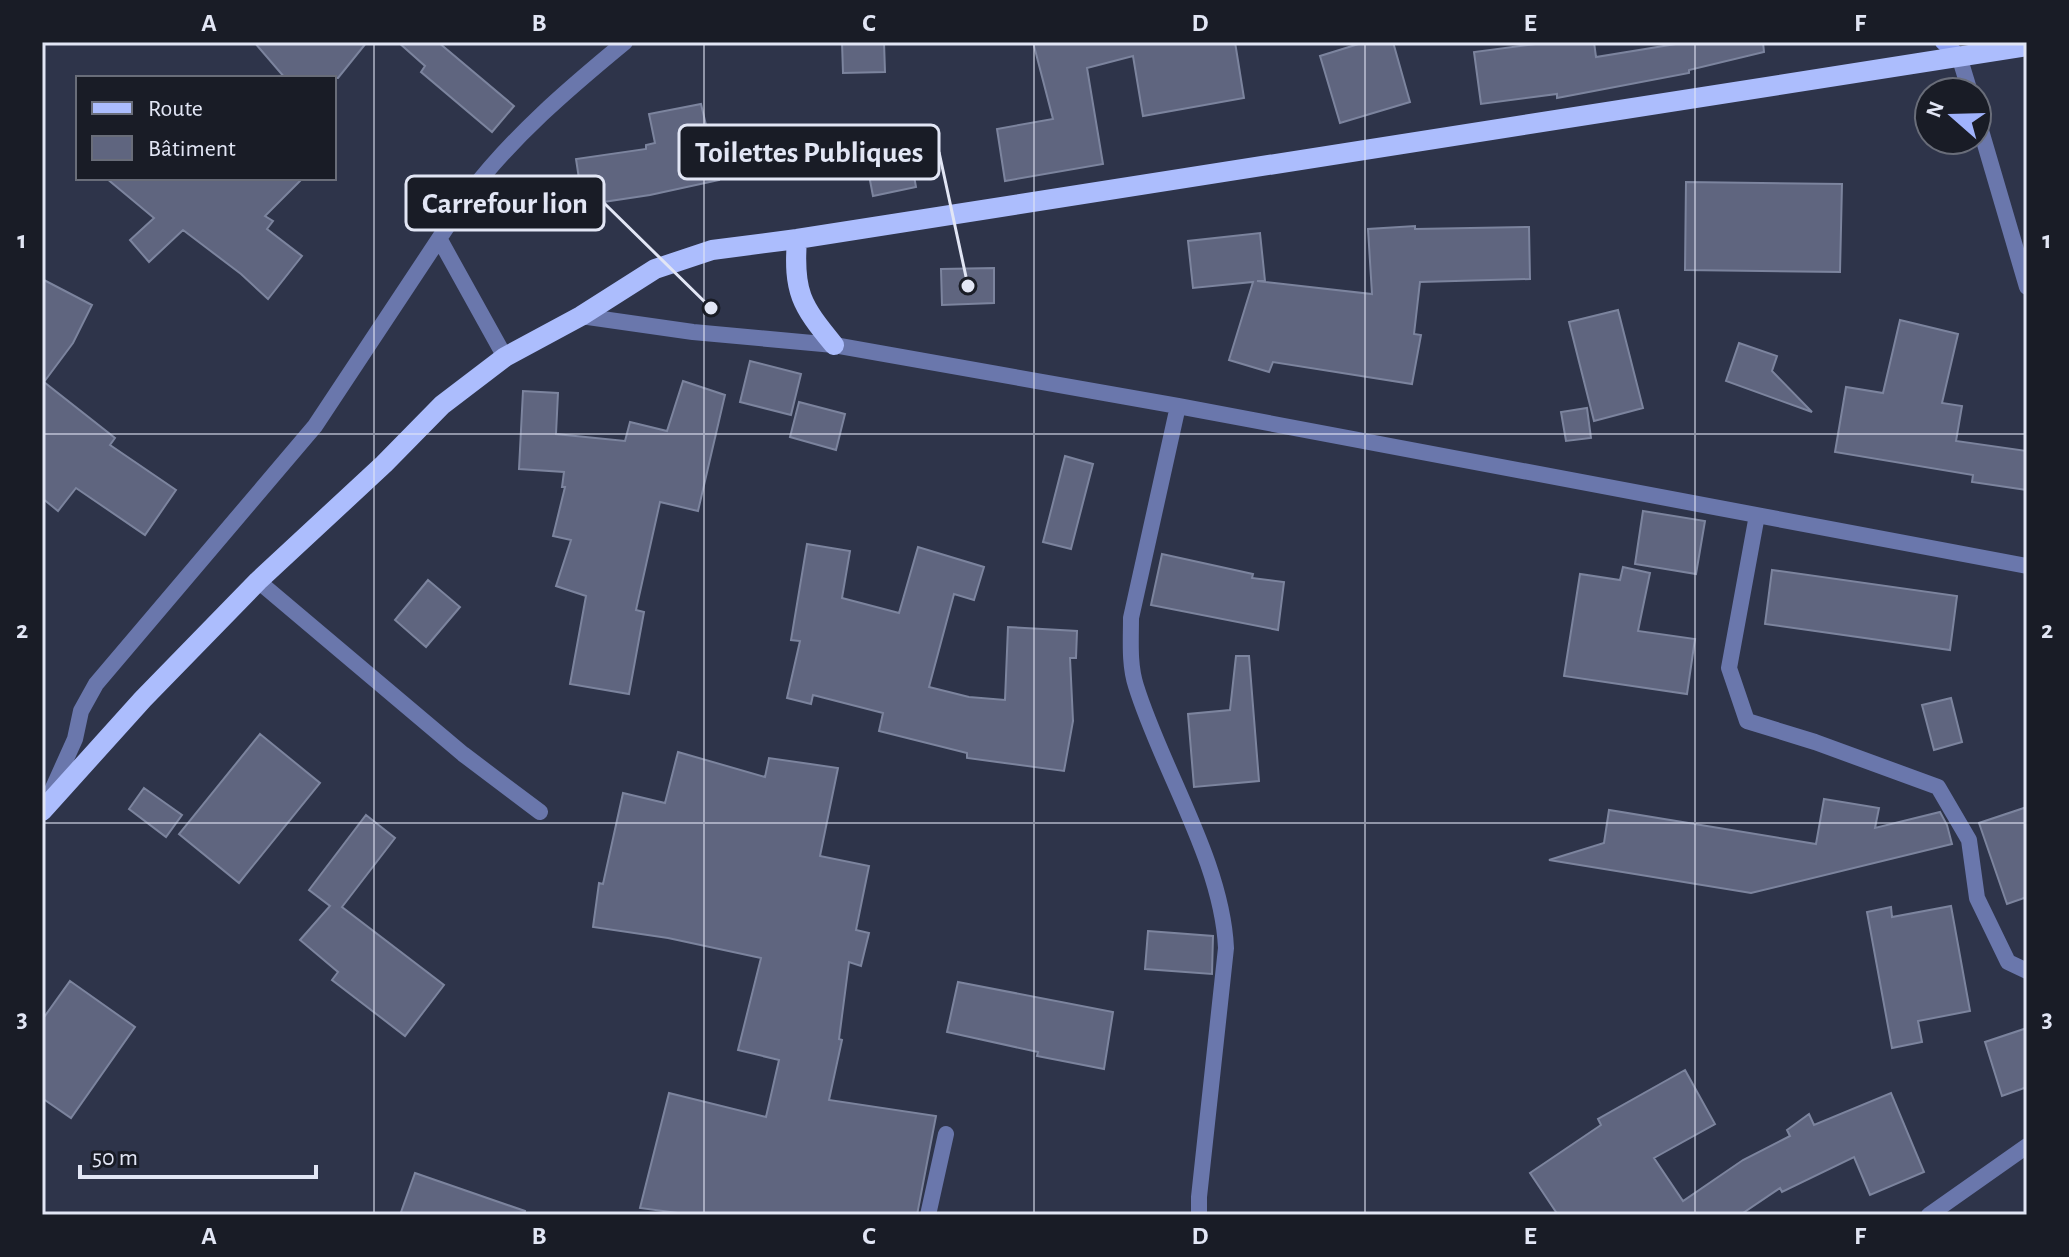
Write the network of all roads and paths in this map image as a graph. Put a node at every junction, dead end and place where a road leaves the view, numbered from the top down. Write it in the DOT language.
graph roads {
  1 [pos="625,42"];
  2 [pos="1943,42"];
  3 [pos="2027,46"];
  4 [pos="1959,56"];
  5 [pos="1965,76"];
  6 [pos="1988,156"];
  7 [pos="797,239"];
  8 [pos="440,240"];
  9 [pos="2027,287"];
  10 [pos="581,316"];
  11 [pos="834,345"];
  12 [pos="505,357"];
  13 [pos="1178,406"];
  14 [pos="1757,515"];
  15 [pos="2027,566"];
  16 [pos="258,581"];
  17 [pos="43,809"];
  18 [pos="540,812"];
  19 [pos="2027,971"];
  20 [pos="946,1134"];
  21 [pos="2027,1146"];
  22 [pos="928,1215"];
  23 [pos="1199,1215"];
  24 [pos="1929,1215"];
  1 -- 8 [label="street"];
  2 -- 4 [label="main road"];
  3 -- 4 [label="main road"];
  4 -- 5 [label="street"];
  4 -- 7 [label="main road"];
  6 -- 9 [label="street"];
  7 -- 10 [label="main road"];
  7 -- 11 [label="main road"];
  8 -- 12 [label="street"];
  8 -- 17 [label="street"];
  10 -- 11 [label="street"];
  10 -- 12 [label="main road"];
  11 -- 13 [label="street"];
  12 -- 16 [label="main road"];
  13 -- 14 [label="street"];
  13 -- 23 [label="street"];
  14 -- 15 [label="street"];
  14 -- 19 [label="street"];
  16 -- 17 [label="main road"];
  16 -- 18 [label="street"];
  20 -- 22 [label="street"];
  21 -- 24 [label="street"];
}
